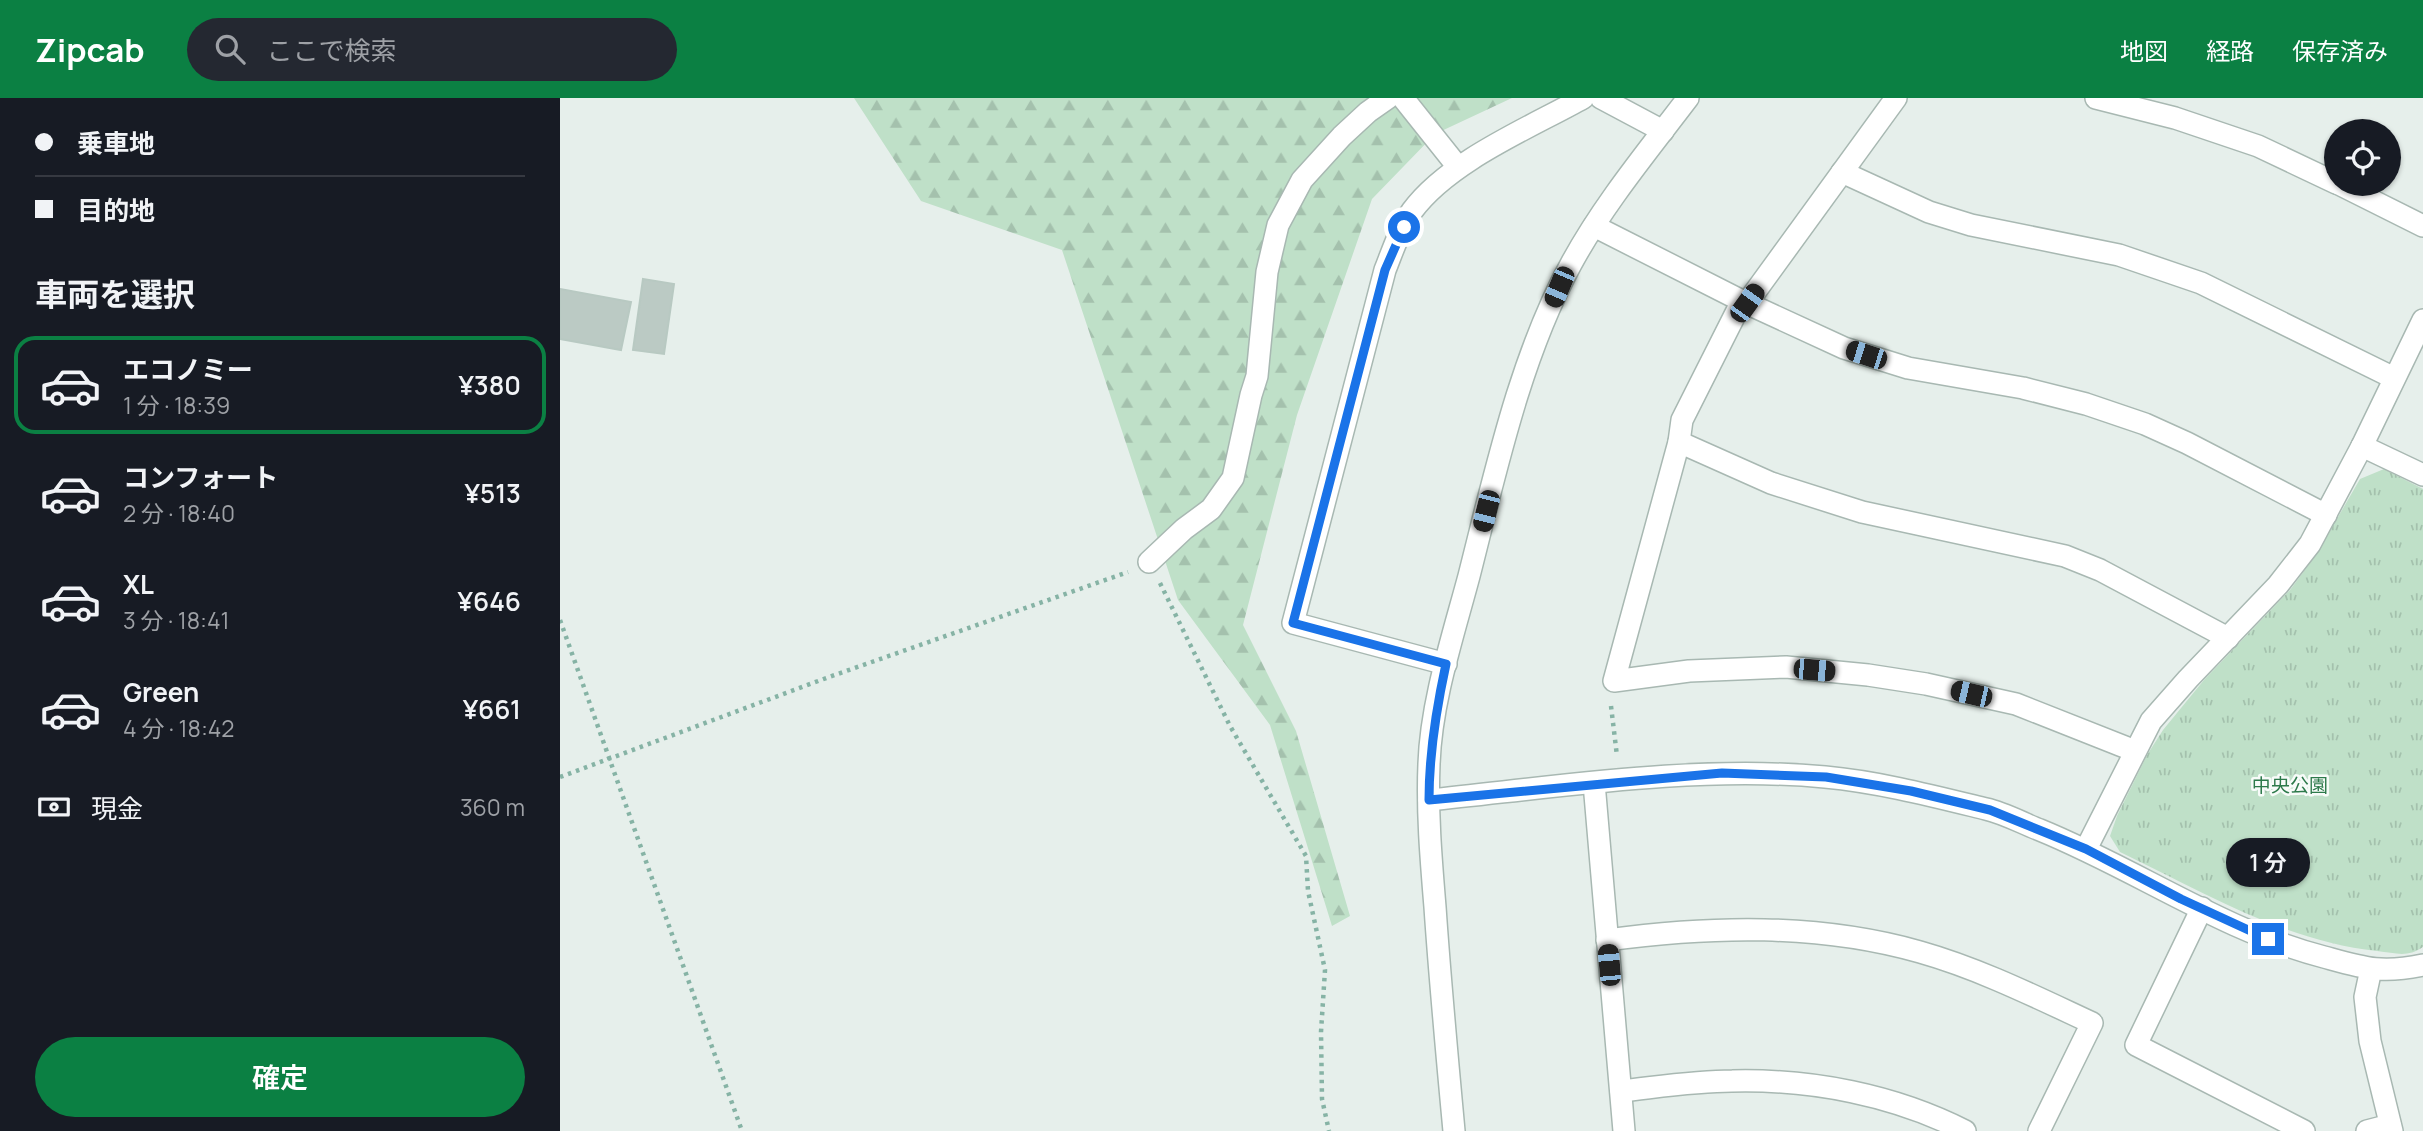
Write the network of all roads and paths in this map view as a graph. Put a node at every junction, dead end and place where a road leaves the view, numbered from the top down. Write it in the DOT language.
graph roads {
  1 [pos="1388,98"];
  2 [pos="1403,98"];
  3 [pos="1583,98"];
  4 [pos="1601,98"];
  5 [pos="1688,98"];
  6 [pos="1896,98"];
  7 [pos="2096,98"];
  8 [pos="1662,131"];
  9 [pos="1458,167"];
  10 [pos="1842,172"];
  11 [pos="2324,177"];
  12 [pos="2364,196"];
  13 [pos="1594,226"];
  14 [pos="2423,226"];
  15 [pos="1744,302"];
  16 [pos="2423,320"];
  17 [pos="2394,378"];
  18 [pos="1679,442"];
  19 [pos="2362,446"];
  20 [pos="2423,475"];
  21 [pos="2326,515"];
  22 [pos="1149,562"];
  23 [pos="560,620"];
  24 [pos="2228,638"];
  25 [pos="1446,664"];
  26 [pos="1614,681"];
  27 [pos="2135,751"];
  28 [pos="609,760"];
  29 [pos="560,777"];
  30 [pos="1619,782"];
  31 [pos="1594,783"];
  32 [pos="1429,800"];
  33 [pos="2086,849"];
  34 [pos="2202,908"];
  35 [pos="1607,940"];
  36 [pos="2423,965"];
  37 [pos="2371,969"];
  38 [pos="1620,1091"];
  39 [pos="2391,1128"];
  40 [pos="743,1131"];
  41 [pos="1329,1131"];
  42 [pos="1454,1131"];
  43 [pos="1624,1131"];
  44 [pos="1965,1131"];
  45 [pos="2039,1131"];
  46 [pos="2304,1131"];
  47 [pos="2368,1131"];
  1 -- 22 [label="street"];
  2 -- 9 [label="street"];
  3 -- 9 [label="street"];
  4 -- 8 [label="street"];
  5 -- 8 [label="street"];
  6 -- 10 [label="street"];
  7 -- 11 [label="street"];
  8 -- 13 [label="street"];
  9 -- 25 [label="street"];
  10 -- 15 [label="street"];
  10 -- 17 [label="street"];
  12 -- 14 [label="street"];
  13 -- 15 [label="street"];
  13 -- 25 [label="street"];
  15 -- 18 [label="street"];
  15 -- 21 [label="street"];
  16 -- 17 [label="street"];
  17 -- 19 [label="street"];
  18 -- 24 [label="street"];
  18 -- 26 [label="street"];
  19 -- 20 [label="street"];
  19 -- 21 [label="street"];
  21 -- 24 [label="street"];
  22 -- 28 [label="path"];
  22 -- 41 [label="path"];
  23 -- 28 [label="path"];
  24 -- 27 [label="street"];
  25 -- 32 [label="street"];
  26 -- 27 [label="street"];
  26 -- 30 [label="path"];
  27 -- 33 [label="street"];
  28 -- 29 [label="path"];
  28 -- 40 [label="path"];
  30 -- 31 [label="street"];
  30 -- 33 [label="street"];
  31 -- 32 [label="street"];
  31 -- 35 [label="street"];
  32 -- 42 [label="street"];
  33 -- 34 [label="street"];
  34 -- 37 [label="street"];
  34 -- 46 [label="street"];
  35 -- 38 [label="street"];
  35 -- 45 [label="street"];
  36 -- 37 [label="street"];
  37 -- 39 [label="street"];
  38 -- 43 [label="street"];
  38 -- 44 [label="street"];
  39 -- 47 [label="street"];
}
